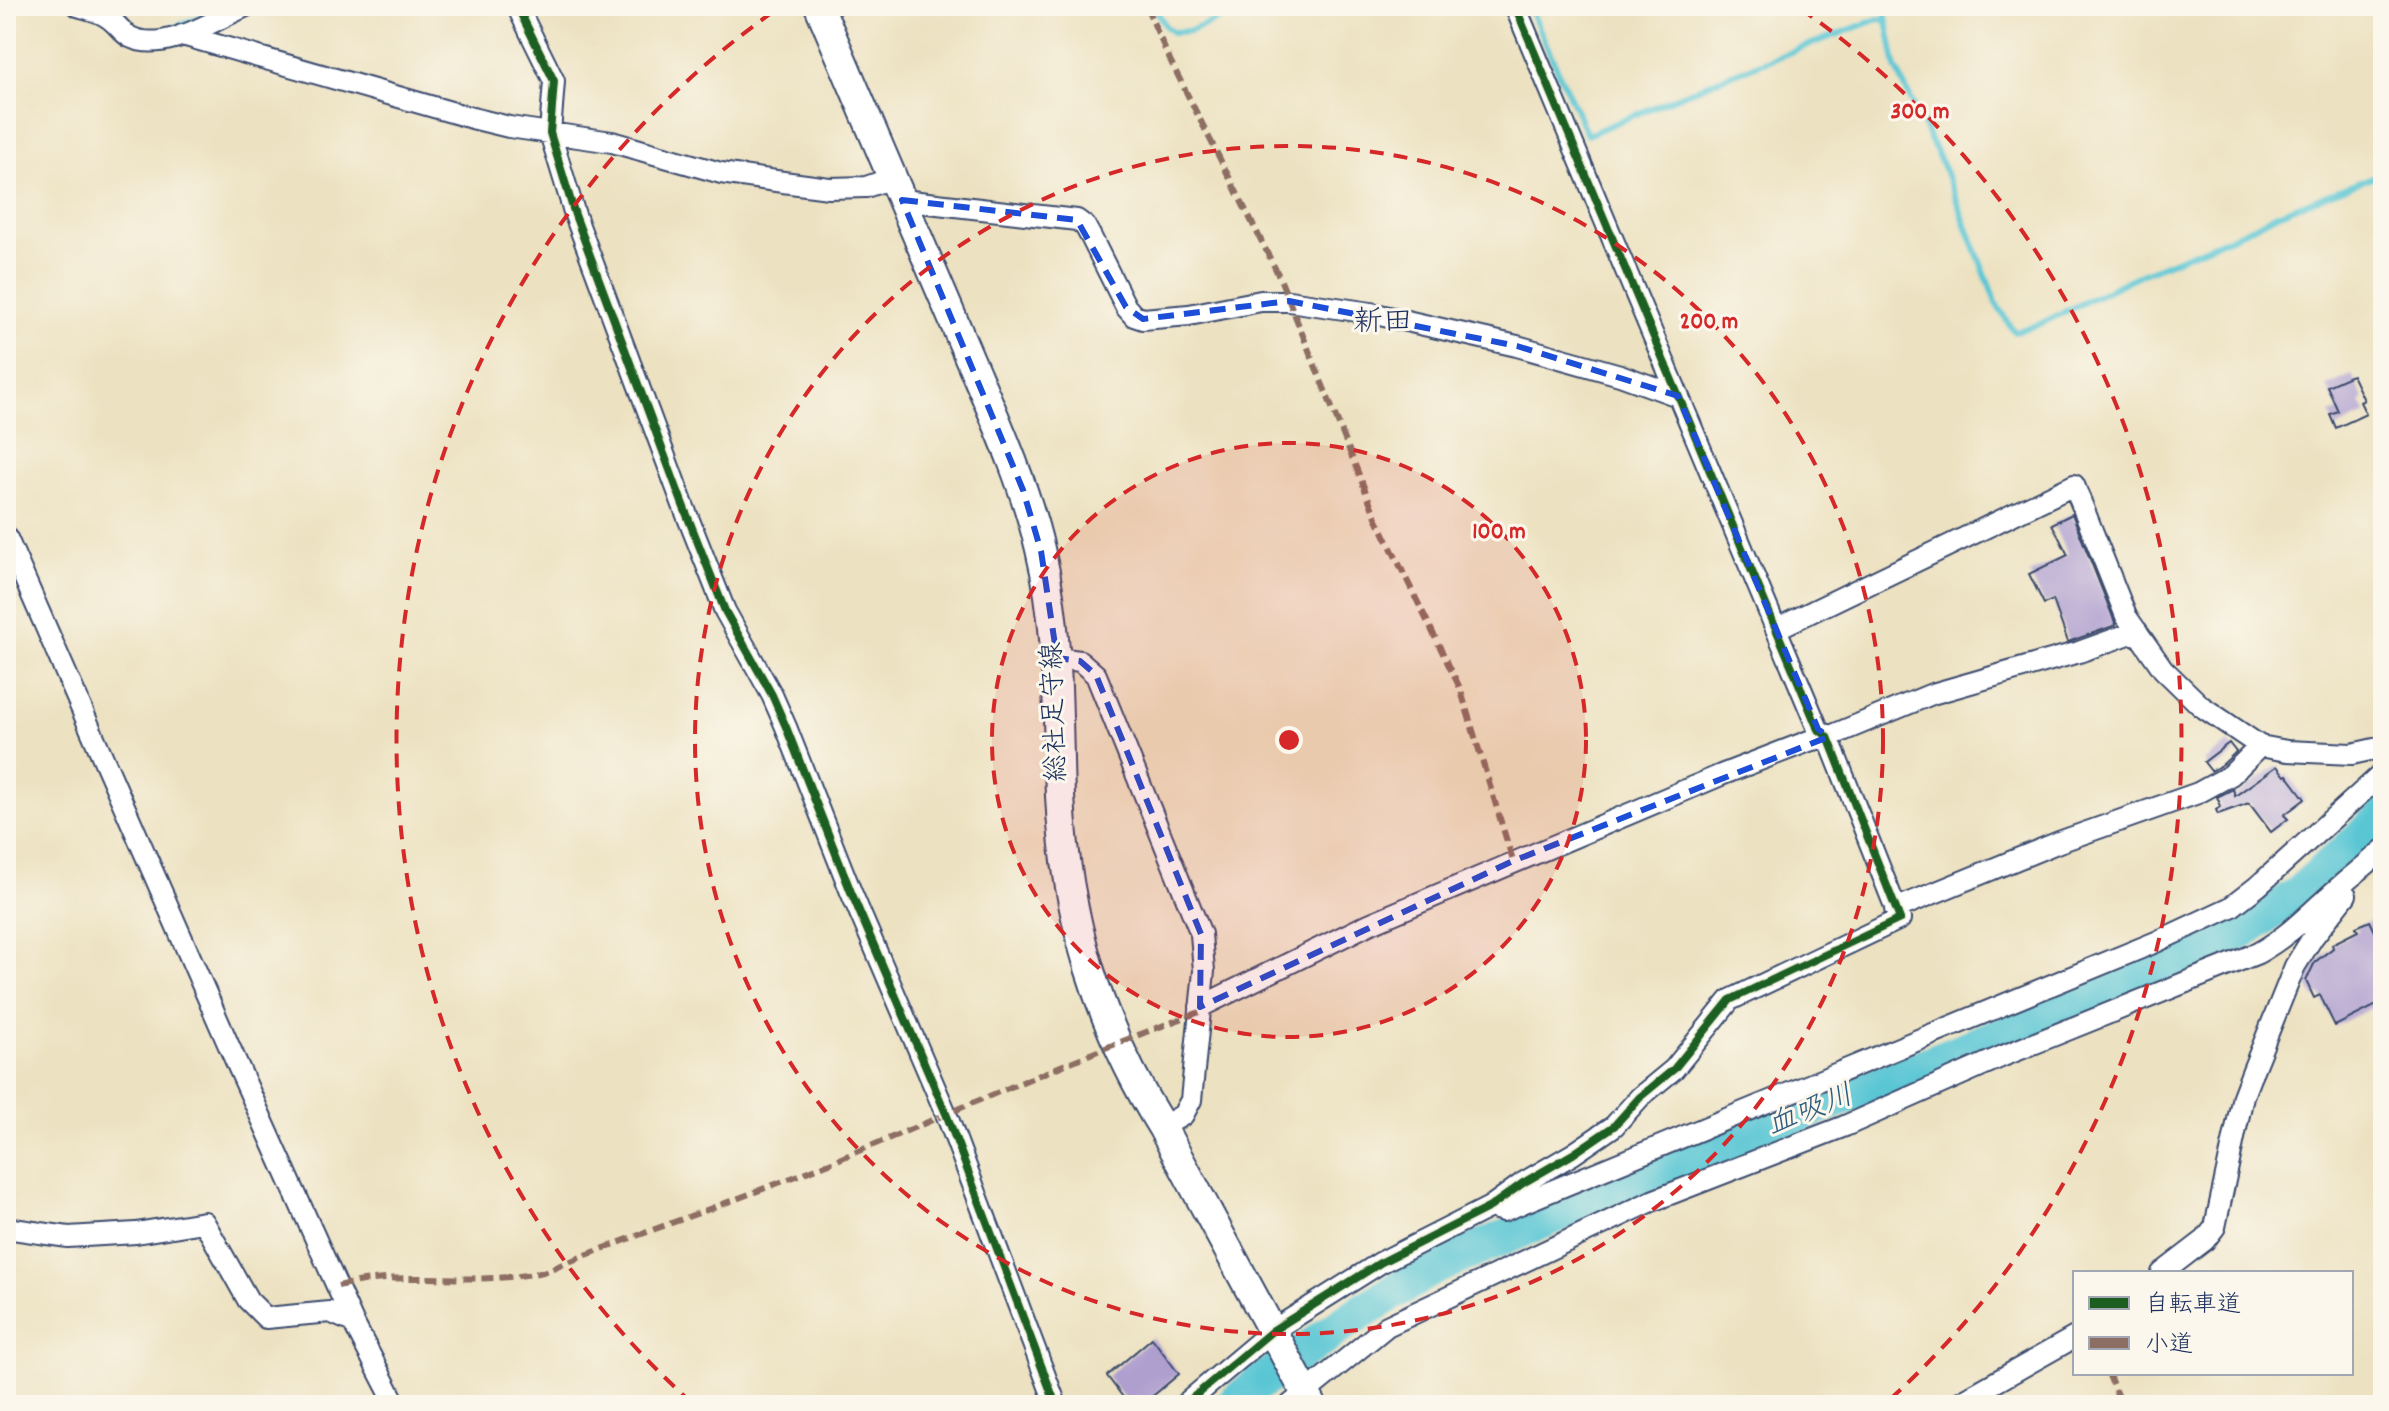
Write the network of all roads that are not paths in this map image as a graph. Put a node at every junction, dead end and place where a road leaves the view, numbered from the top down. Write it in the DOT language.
graph roads {
  1 [pos="78,6"];
  2 [pos="246,6"];
  3 [pos="517,6"];
  4 [pos="819,6"];
  5 [pos="1515,6"];
  6 [pos="182,35"];
  7 [pos="550,133"];
  8 [pos="897,189"];
  9 [pos="1678,396"];
  10 [pos="6,536"];
  11 [pos="1776,629"];
  12 [pos="2137,631"];
  13 [pos="1057,658"];
  14 [pos="1828,737"];
  15 [pos="2260,746"];
  16 [pos="2383,747"];
  17 [pos="2383,773"];
  18 [pos="2383,850"];
  19 [pos="2363,868"];
  20 [pos="1895,909"];
  21 [pos="1200,1007"];
  22 [pos="1162,1127"];
  23 [pos="1490,1207"];
  24 [pos="6,1228"];
  25 [pos="2165,1271"];
  26 [pos="353,1322"];
  27 [pos="1275,1336"];
  28 [pos="2073,1338"];
  29 [pos="1302,1396"];
  30 [pos="396,1405"];
  31 [pos="1056,1405"];
  32 [pos="1184,1405"];
  33 [pos="1955,1405"];
  1 -- 6 [label="street"];
  2 -- 6 [label="street"];
  3 -- 7 [label="street"];
  4 -- 8 [label="main road, 総社足守線"];
  5 -- 9 [label="street"];
  6 -- 7 [label="street"];
  7 -- 8 [label="street"];
  7 -- 31 [label="street"];
  8 -- 9 [label="street"];
  8 -- 13 [label="main road, 総社足守線"];
  9 -- 11 [label="street"];
  10 -- 26 [label="street"];
  11 -- 12 [label="street"];
  11 -- 14 [label="street"];
  12 -- 14 [label="street"];
  12 -- 15 [label="street"];
  13 -- 21 [label="street"];
  13 -- 22 [label="main road, 総社足守線"];
  14 -- 20 [label="street"];
  14 -- 21 [label="street"];
  15 -- 16 [label="street"];
  15 -- 20 [label="street"];
  17 -- 23 [label="street"];
  18 -- 19 [label="street"];
  19 -- 25 [label="street"];
  19 -- 29 [label="street"];
  20 -- 23 [label="street"];
  21 -- 22 [label="street"];
  22 -- 27 [label="main road, 総社足守線"];
  23 -- 27 [label="street"];
  24 -- 26 [label="street"];
  26 -- 30 [label="street"];
  27 -- 29 [label="main road, 総社足守線"];
  27 -- 32 [label="street"];
  28 -- 33 [label="street"];
}
